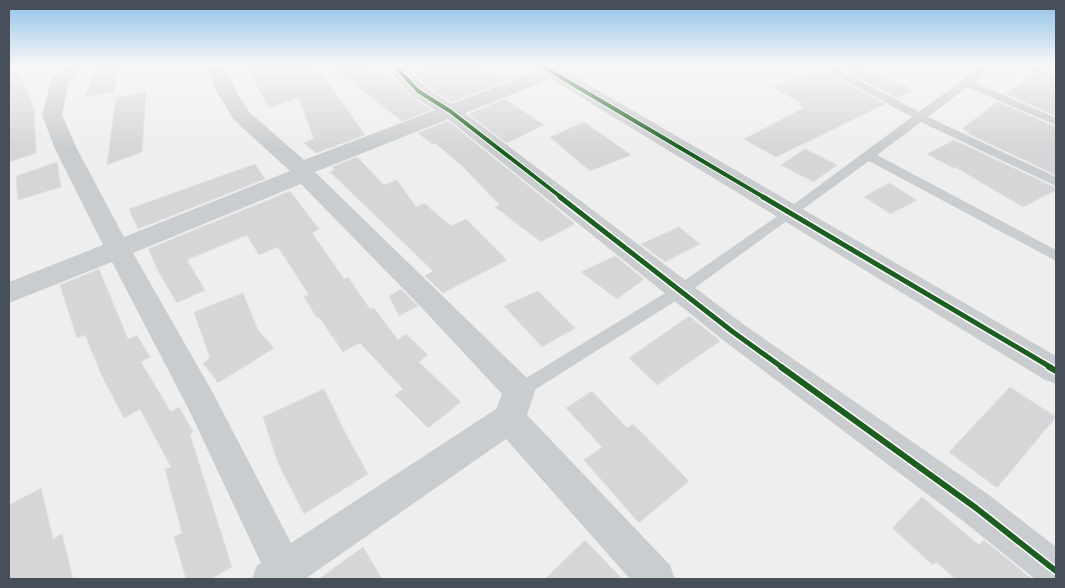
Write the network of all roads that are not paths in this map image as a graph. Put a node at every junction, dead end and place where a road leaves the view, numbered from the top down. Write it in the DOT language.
graph roads {
  1 [pos="57,93"];
  2 [pos="227,93"];
  3 [pos="422,93"];
  4 [pos="492,93"];
  5 [pos="588,93"];
  6 [pos="876,93"];
  7 [pos="953,93"];
  8 [pos="991,93"];
  9 [pos="450,112"];
  10 [pos="920,117"];
  11 [pos="1056,122"];
  12 [pos="868,155"];
  13 [pos="302,171"];
  14 [pos="1056,182"];
  15 [pos="791,213"];
  16 [pos="118,249"];
  17 [pos="1056,256"];
  18 [pos="680,291"];
  19 [pos="9,293"];
  20 [pos="1056,372"];
  21 [pos="514,405"];
  22 [pos="1056,571"];
  23 [pos="282,576"];
  24 [pos="656,579"];
  1 -- 16 [label="street"];
  2 -- 13 [label="street"];
  3 -- 9 [label="street"];
  4 -- 9 [label="street"];
  5 -- 15 [label="street"];
  6 -- 10 [label="lane"];
  7 -- 10 [label="lane"];
  8 -- 11 [label="lane"];
  9 -- 13 [label="street"];
  9 -- 18 [label="street"];
  10 -- 12 [label="lane"];
  10 -- 14 [label="lane"];
  12 -- 15 [label="lane"];
  12 -- 17 [label="lane"];
  13 -- 16 [label="street"];
  13 -- 21 [label="street"];
  15 -- 18 [label="lane"];
  15 -- 20 [label="street"];
  16 -- 19 [label="street"];
  16 -- 23 [label="street"];
  18 -- 21 [label="lane"];
  18 -- 22 [label="street"];
  21 -- 23 [label="street"];
  21 -- 24 [label="street"];
}
